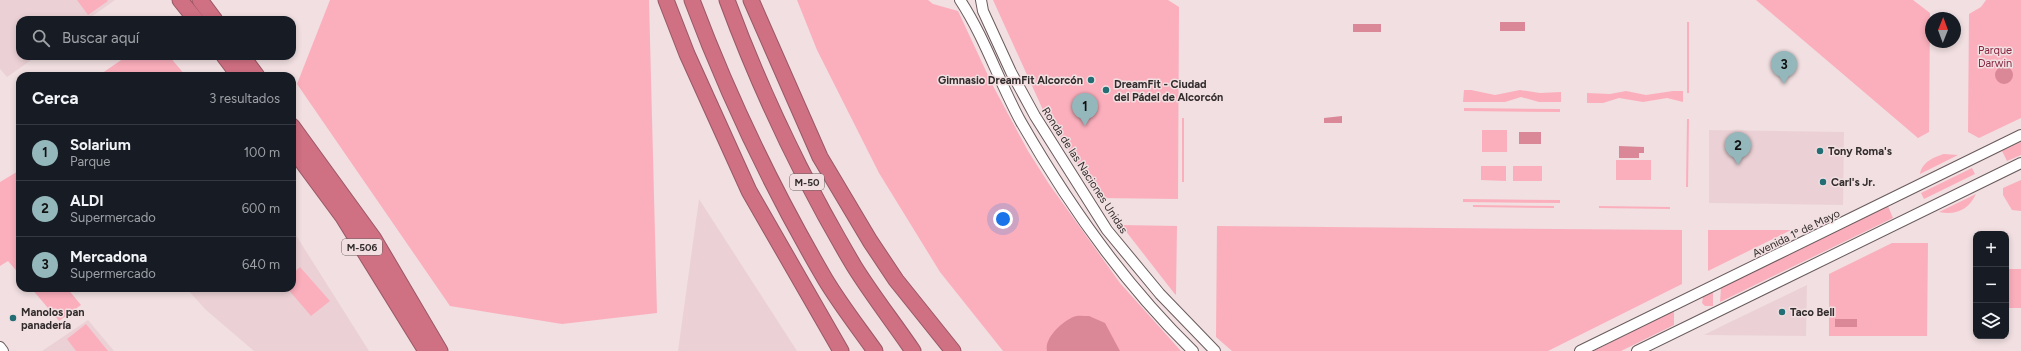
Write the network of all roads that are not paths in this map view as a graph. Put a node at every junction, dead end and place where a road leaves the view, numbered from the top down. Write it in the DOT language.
graph roads {
  1 [pos="180,0"];
  2 [pos="184,0"];
  3 [pos="200,0"];
  4 [pos="207,0"];
  5 [pos="666,0"];
  6 [pos="692,0"];
  7 [pos="726,0"];
  8 [pos="751,0"];
  9 [pos="960,0"];
  10 [pos="981,0"];
  11 [pos="194,16"];
  12 [pos="194,16"];
  13 [pos="212,16"];
  14 [pos="219,16"];
  15 [pos="227,60"];
  16 [pos="245,60"];
  17 [pos="248,60"];
  18 [pos="236,72"];
  19 [pos="255,72"];
  20 [pos="256,72"];
  21 [pos="296,132"];
  22 [pos="2021,135"];
  23 [pos="296,153"];
  24 [pos="2021,163"];
  25 [pos="0,346"];
  26 [pos="3,351"];
  27 [pos="426,351"];
  28 [pos="440,351"];
  29 [pos="841,351"];
  30 [pos="875,351"];
  31 [pos="913,351"];
  32 [pos="953,351"];
  33 [pos="1193,351"];
  34 [pos="1215,351"];
  35 [pos="1580,351"];
  36 [pos="1637,351"];
  1 -- 11 [label="highway"];
  2 -- 12 [label="highway"];
  3 -- 13 [label="highway"];
  4 -- 14 [label="highway"];
  5 -- 29 [label="highway"];
  6 -- 30 [label="highway, M-50"];
  7 -- 31 [label="highway, M-50"];
  8 -- 32 [label="highway"];
  9 -- 33 [label="street"];
  10 -- 34 [label="street, Ronda de las Naciones Unidas"];
  15 -- 18 [label="highway"];
  16 -- 19 [label="highway"];
  17 -- 20 [label="highway"];
  21 -- 28 [label="highway, M-506"];
  22 -- 35 [label="street, Avenida 1º de Mayo"];
  23 -- 27 [label="highway, M-506"];
  24 -- 36 [label="street"];
  25 -- 26 [label="street"];
}
